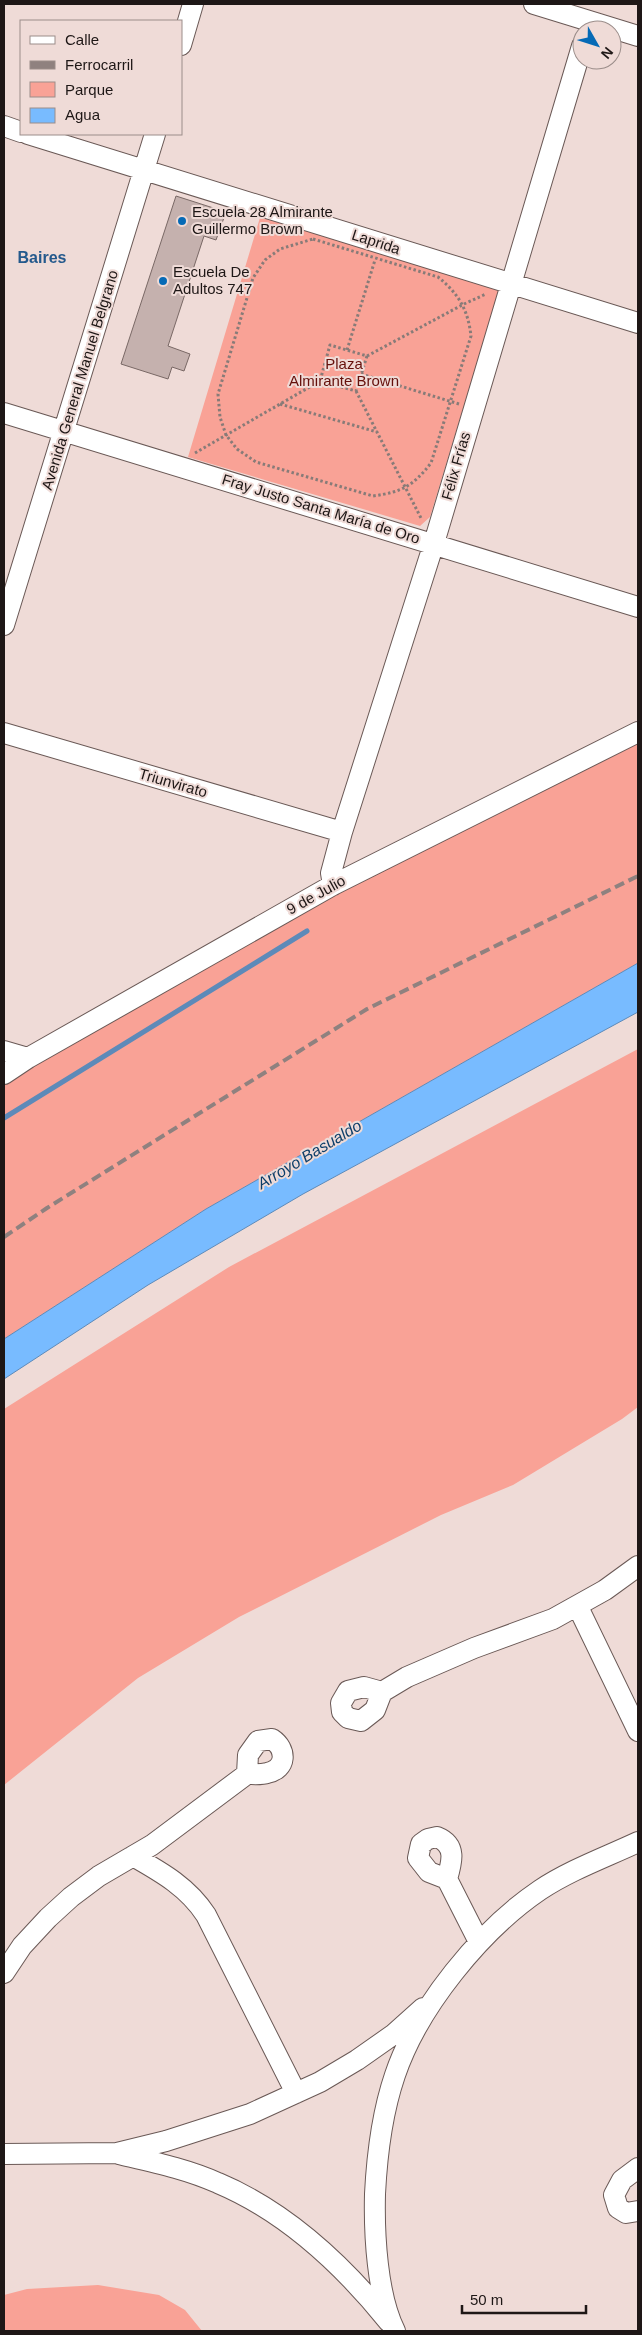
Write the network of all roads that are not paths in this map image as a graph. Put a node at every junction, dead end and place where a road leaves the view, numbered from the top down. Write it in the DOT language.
graph roads {
  1 [pos="194,4"];
  2 [pos="534,4"];
  3 [pos="590,18"];
  4 [pos="638,36"];
  5 [pos="182,42"];
  6 [pos="575,70"];
  7 [pos="4,126"];
  8 [pos="20,132"];
  9 [pos="31,135"];
  10 [pos="155,135"];
  11 [pos="144,169"];
  12 [pos="510,284"];
  13 [pos="638,323"];
  14 [pos="4,413"];
  15 [pos="64,431"];
  16 [pos="434,543"];
  17 [pos="638,607"];
  18 [pos="4,625"];
  19 [pos="638,732"];
  20 [pos="4,733"];
  21 [pos="342,832"];
  22 [pos="333,885"];
  23 [pos="4,1051"];
  24 [pos="28,1058"];
  25 [pos="4,1074"];
  26 [pos="638,1566"];
  27 [pos="578,1607"];
  28 [pos="382,1692"];
  29 [pos="638,1731"];
  30 [pos="247,1774"];
  31 [pos="638,1842"];
  32 [pos="133,1856"];
  33 [pos="447,1879"];
  34 [pos="479,1942"];
  35 [pos="4,1973"];
  36 [pos="439,1993"];
  37 [pos="368,2052"];
  38 [pos="395,2074"];
  39 [pos="296,2092"];
  40 [pos="192,2132"];
  41 [pos="117,2153"];
  42 [pos="4,2154"];
  43 [pos="183,2170"];
  44 [pos="638,2170"];
  45 [pos="638,2211"];
  46 [pos="378,2261"];
  47 [pos="348,2274"];
  48 [pos="394,2328"];
  1 -- 5 [label="street"];
  2 -- 3 [label="street"];
  3 -- 4 [label="street"];
  6 -- 12 [label="street, Félix Frías"];
  7 -- 8 [label="street"];
  9 -- 11 [label="street, Laprida"];
  10 -- 11 [label="street, Avenida General Manuel Belgrano"];
  11 -- 12 [label="street, Laprida"];
  11 -- 15 [label="street, Avenida General Manuel Belgrano"];
  12 -- 13 [label="street, Laprida"];
  12 -- 16 [label="street, Félix Frías"];
  14 -- 15 [label="street, Fray Justo Santa María de Oro"];
  15 -- 16 [label="street, Fray Justo Santa María de Oro"];
  15 -- 18 [label="street, Avenida General Manuel Belgrano"];
  16 -- 17 [label="street, Fray Justo Santa María de Oro"];
  16 -- 21 [label="street, Félix Frías"];
  19 -- 22 [label="street, 9 de Julio"];
  20 -- 21 [label="street, Triunvirato"];
  21 -- 22 [label="street, Félix Frías"];
  22 -- 24 [label="street, 9 de Julio"];
  23 -- 24 [label="street"];
  24 -- 25 [label="street, 9 de Julio"];
  26 -- 27 [label="street"];
  27 -- 28 [label="street"];
  27 -- 29 [label="street"];
  30 -- 32 [label="street"];
  31 -- 34 [label="street"];
  32 -- 35 [label="street"];
  32 -- 39 [label="street"];
  33 -- 34 [label="street"];
  34 -- 36 [label="street"];
  36 -- 37 [label="street"];
  36 -- 38 [label="street"];
  37 -- 38 [label="street"];
  37 -- 39 [label="street"];
  38 -- 46 [label="street"];
  39 -- 40 [label="street"];
  40 -- 41 [label="street"];
  40 -- 43 [label="street"];
  41 -- 42 [label="street"];
  41 -- 43 [label="street"];
  43 -- 47 [label="street"];
  44 -- 45 [label="street"];
  46 -- 47 [label="street"];
  46 -- 48 [label="street"];
  47 -- 48 [label="street"];
}
